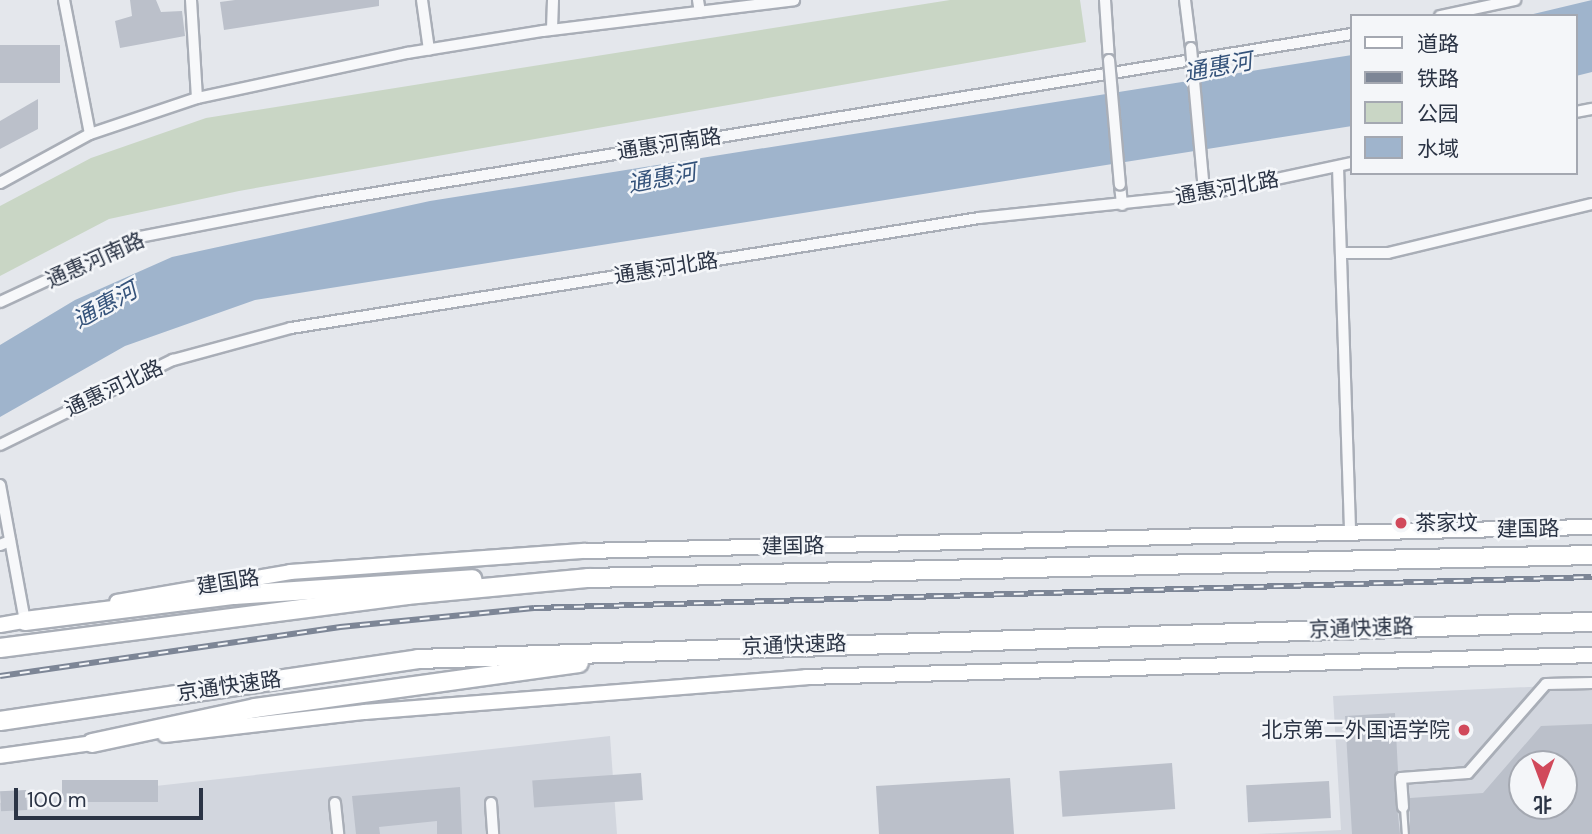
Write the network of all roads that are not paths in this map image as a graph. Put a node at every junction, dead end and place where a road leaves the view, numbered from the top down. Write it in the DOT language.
graph roads {
  1 [pos="64,0"];
  2 [pos="191,0"];
  3 [pos="422,0"];
  4 [pos="552,0"];
  5 [pos="698,0"];
  6 [pos="794,0"];
  7 [pos="1105,0"];
  8 [pos="1185,0"];
  9 [pos="1515,0"];
  10 [pos="700,12"];
  11 [pos="1449,14"];
  12 [pos="552,29"];
  13 [pos="1350,34"];
  14 [pos="429,50"];
  15 [pos="197,98"];
  16 [pos="90,134"];
  17 [pos="1350,164"];
  18 [pos="1338,167"];
  19 [pos="0,183"];
  20 [pos="1201,195"];
  21 [pos="1592,204"];
  22 [pos="1122,205"];
  23 [pos="1341,253"];
  24 [pos="0,302"];
  25 [pos="0,445"];
  26 [pos="0,485"];
  27 [pos="1592,527"];
  28 [pos="1350,533"];
  29 [pos="5,543"];
  30 [pos="1592,555"];
  31 [pos="588,578"];
  32 [pos="25,621"];
  33 [pos="1592,622"];
  34 [pos="0,625"];
  35 [pos="714,647"];
  36 [pos="0,648"];
  37 [pos="1592,655"];
  38 [pos="1592,682"];
  39 [pos="0,721"];
  40 [pos="92,743"];
  41 [pos="0,756"];
  42 [pos="335,803"];
  43 [pos="491,803"];
  44 [pos="1403,807"];
  45 [pos="338,834"];
  46 [pos="494,834"];
  47 [pos="1405,834"];
  1 -- 16 [label="street"];
  2 -- 15 [label="street"];
  3 -- 14 [label="street"];
  4 -- 12 [label="street"];
  5 -- 10 [label="street"];
  6 -- 10 [label="street"];
  7 -- 22 [label="street, bridge"];
  8 -- 20 [label="street, bridge"];
  9 -- 11 [label="street"];
  10 -- 12 [label="street"];
  12 -- 14 [label="street"];
  13 -- 24 [label="street, 通惠河南路"];
  14 -- 15 [label="street"];
  15 -- 16 [label="street"];
  16 -- 19 [label="street"];
  17 -- 18 [label="street, 通惠河北路"];
  18 -- 20 [label="street, 通惠河北路"];
  18 -- 23 [label="street"];
  20 -- 22 [label="street, 通惠河北路"];
  21 -- 23 [label="street"];
  22 -- 25 [label="street, 通惠河北路"];
  23 -- 28 [label="street"];
  26 -- 29 [label="street"];
  27 -- 28 [label="main road, 建国路"];
  28 -- 32 [label="main road, 建国路"];
  29 -- 32 [label="street"];
  30 -- 31 [label="highway"];
  31 -- 32 [label="highway"];
  31 -- 36 [label="highway"];
  32 -- 34 [label="main road, 建国路"];
  33 -- 35 [label="highway, 京通快速路"];
  35 -- 39 [label="highway, 京通快速路"];
  35 -- 40 [label="highway"];
  37 -- 40 [label="main road"];
  38 -- 44 [label="street"];
  40 -- 41 [label="main road"];
  42 -- 45 [label="street"];
  43 -- 46 [label="street"];
  44 -- 47 [label="lane"];
}
